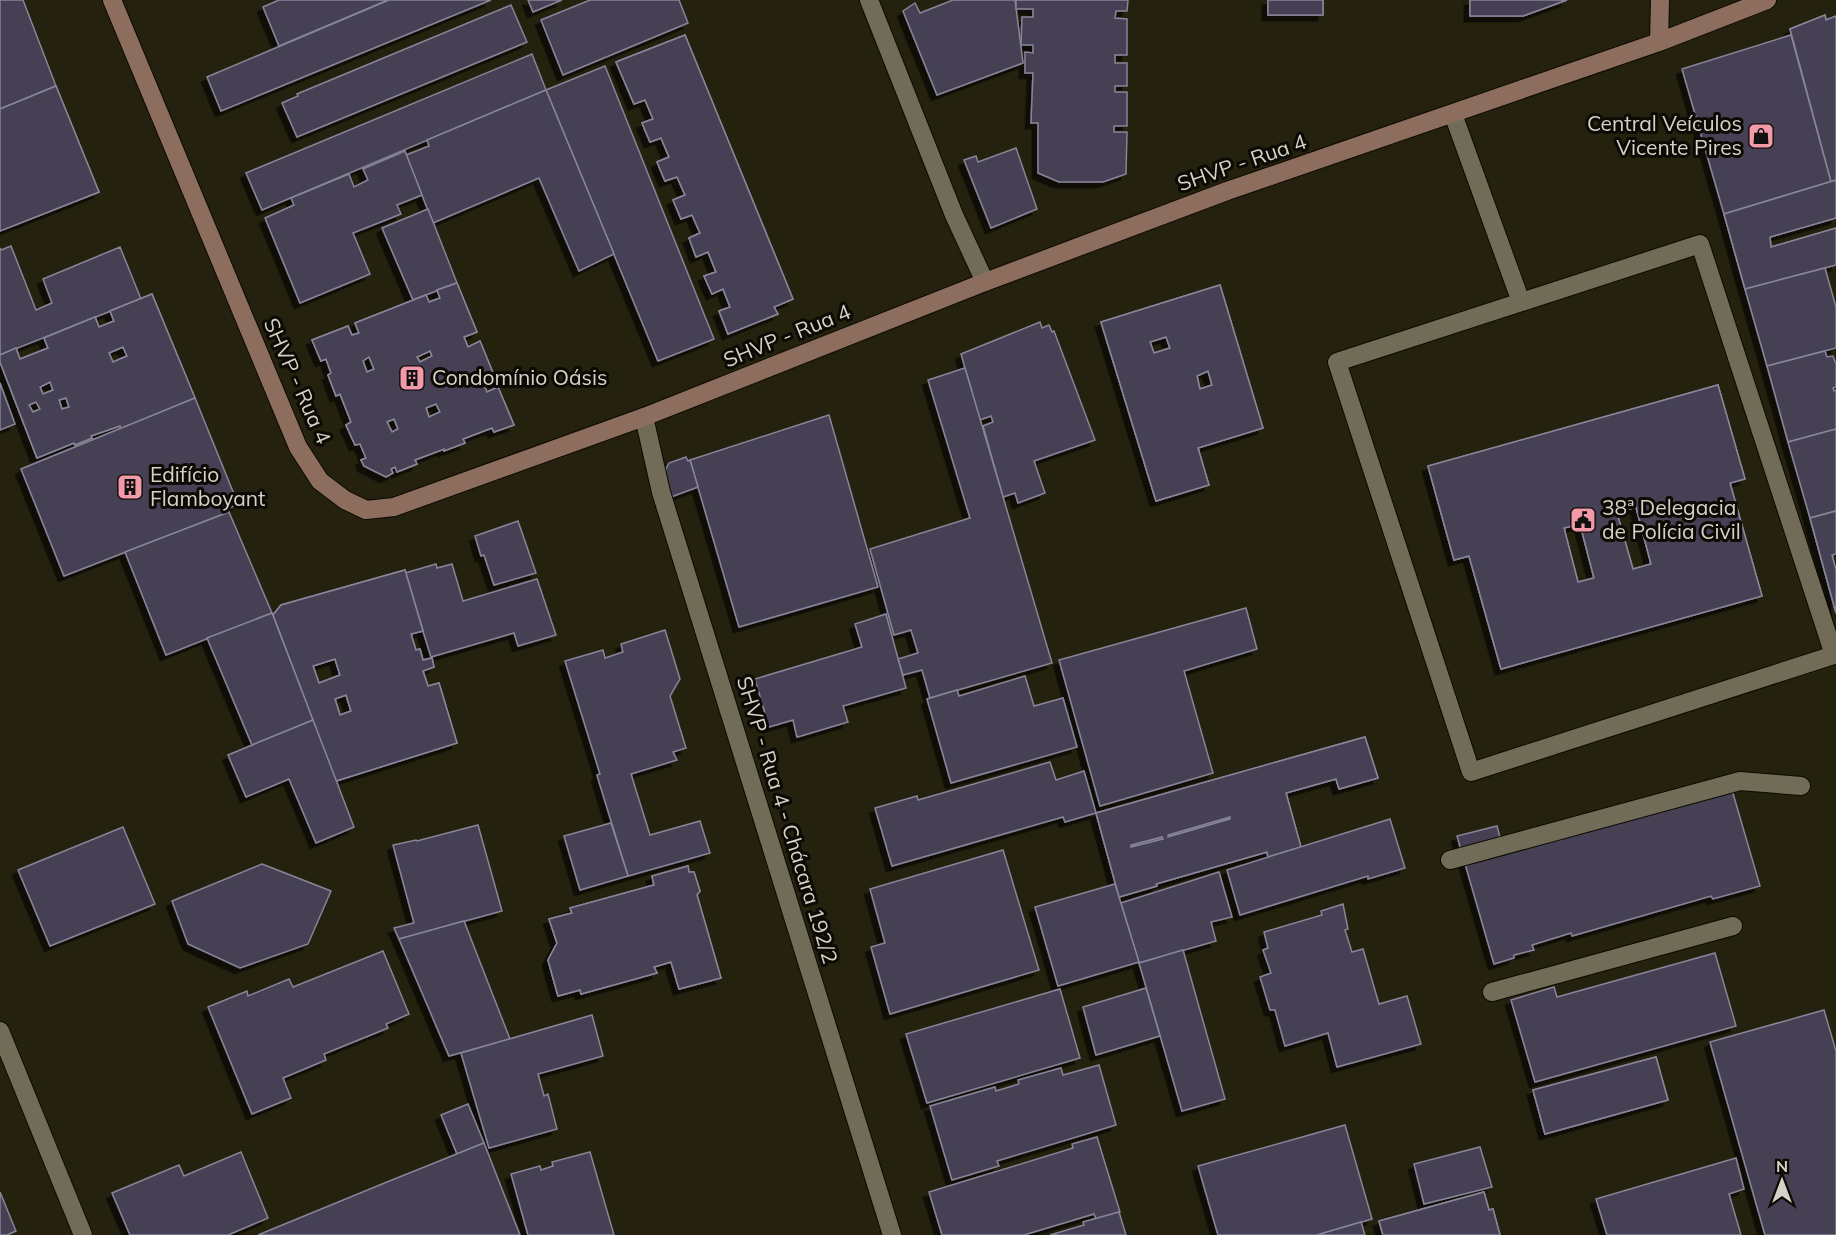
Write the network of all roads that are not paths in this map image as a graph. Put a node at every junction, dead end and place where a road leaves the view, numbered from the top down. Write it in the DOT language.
graph roads {
  1 [pos="112,0"];
  2 [pos="869,0"];
  3 [pos="1660,0"];
  4 [pos="1767,0"];
  5 [pos="1659,42"];
  6 [pos="1453,114"];
  7 [pos="985,282"];
  8 [pos="1521,302"];
  9 [pos="644,417"];
  10 [pos="1801,786"];
  11 [pos="1450,860"];
  12 [pos="1732,926"];
  13 [pos="1492,992"];
  14 [pos="0,1031"];
  15 [pos="6,1060"];
  16 [pos="83,1235"];
  17 [pos="892,1235"];
  1 -- 9 [label="street, SHVP - Rua 4"];
  2 -- 7 [label="street"];
  3 -- 5 [label="street"];
  4 -- 5 [label="street, SHVP - Rua 4"];
  5 -- 6 [label="street, SHVP - Rua 4"];
  6 -- 7 [label="street, SHVP - Rua 4"];
  6 -- 8 [label="street"];
  7 -- 9 [label="street, SHVP - Rua 4"];
  8 -- 8 [label="street"];
  9 -- 17 [label="street, SHVP - Rua 4 - Chácara 192/2"];
  10 -- 11 [label="street"];
  12 -- 13 [label="street"];
  14 -- 15 [label="street"];
  15 -- 16 [label="street"];
}
